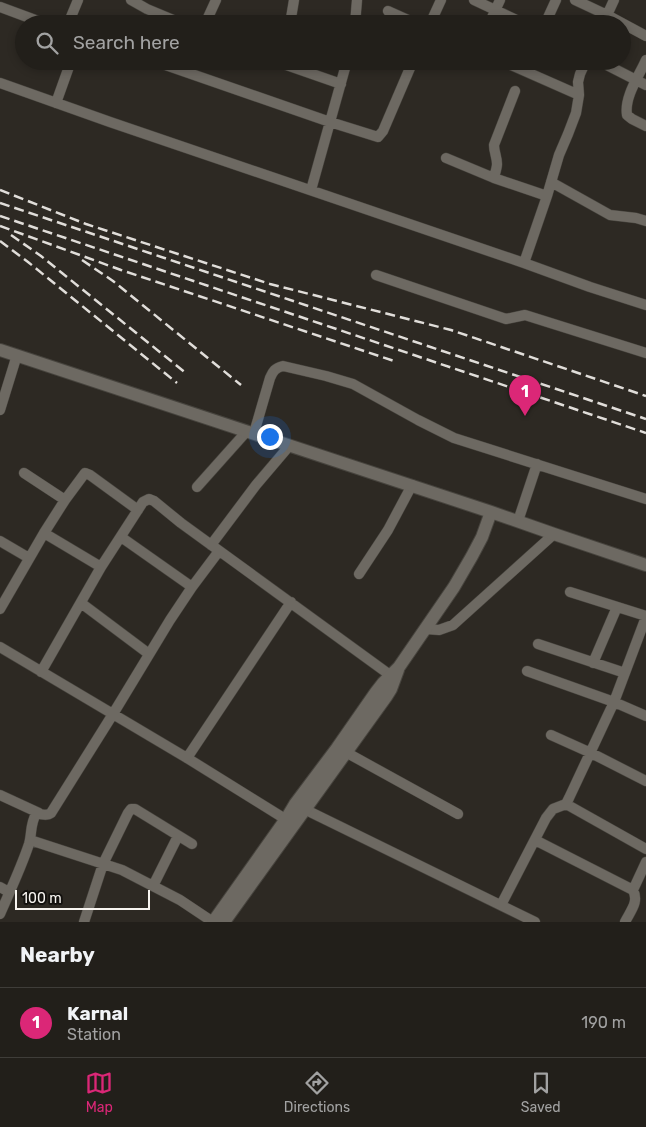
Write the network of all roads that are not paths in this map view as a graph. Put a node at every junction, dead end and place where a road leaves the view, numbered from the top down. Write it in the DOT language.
graph roads {
  1 [pos="78,0"];
  2 [pos="131,0"];
  3 [pos="216,0"];
  4 [pos="294,0"];
  5 [pos="357,0"];
  6 [pos="441,0"];
  7 [pos="474,0"];
  8 [pos="556,0"];
  9 [pos="575,0"];
  10 [pos="614,0"];
  11 [pos="498,5"];
  12 [pos="0,7"];
  13 [pos="388,11"];
  14 [pos="22,15"];
  15 [pos="72,15"];
  16 [pos="161,15"];
  17 [pos="209,15"];
  18 [pos="292,15"];
  19 [pos="356,15"];
  20 [pos="397,15"];
  21 [pos="434,15"];
  22 [pos="512,15"];
  23 [pos="549,15"];
  24 [pos="599,15"];
  25 [pos="607,15"];
  26 [pos="631,30"];
  27 [pos="646,36"];
  28 [pos="646,60"];
  29 [pos="68,70"];
  30 [pos="180,70"];
  31 [pos="303,70"];
  32 [pos="345,70"];
  33 [pos="409,70"];
  34 [pos="532,70"];
  35 [pos="582,70"];
  36 [pos="616,70"];
  37 [pos="0,83"];
  38 [pos="641,83"];
  39 [pos="341,84"];
  40 [pos="515,91"];
  41 [pos="579,95"];
  42 [pos="56,103"];
  43 [pos="330,122"];
  44 [pos="646,126"];
  45 [pos="446,158"];
  46 [pos="494,178"];
  47 [pos="551,182"];
  48 [pos="311,190"];
  49 [pos="547,196"];
  50 [pos="646,221"];
  51 [pos="524,263"];
  52 [pos="376,275"];
  53 [pos="646,305"];
  54 [pos="0,350"];
  55 [pos="646,353"];
  56 [pos="17,356"];
  57 [pos="2,396"];
  58 [pos="0,410"];
  59 [pos="251,432"];
  60 [pos="290,445"];
  61 [pos="537,464"];
  62 [pos="24,473"];
  63 [pos="412,485"];
  64 [pos="197,487"];
  65 [pos="646,499"];
  66 [pos="65,500"];
  67 [pos="138,510"];
  68 [pos="491,512"];
  69 [pos="518,521"];
  70 [pos="44,534"];
  71 [pos="554,534"];
  72 [pos="121,537"];
  73 [pos="0,541"];
  74 [pos="215,548"];
  75 [pos="29,558"];
  76 [pos="646,565"];
  77 [pos="101,567"];
  78 [pos="359,574"];
  79 [pos="192,587"];
  80 [pos="570,592"];
  81 [pos="291,602"];
  82 [pos="81,603"];
  83 [pos="617,607"];
  84 [pos="0,609"];
  85 [pos="646,617"];
  86 [pos="426,629"];
  87 [pos="641,642"];
  88 [pos="538,644"];
  89 [pos="0,647"];
  90 [pos="148,654"];
  91 [pos="593,663"];
  92 [pos="395,671"];
  93 [pos="527,671"];
  94 [pos="41,672"];
  95 [pos="625,673"];
  96 [pos="614,702"];
  97 [pos="113,714"];
  98 [pos="646,716"];
  99 [pos="551,735"];
  100 [pos="342,750"];
  101 [pos="591,753"];
  102 [pos="187,758"];
  103 [pos="646,781"];
  104 [pos="0,795"];
  105 [pos="566,804"];
  106 [pos="300,807"];
  107 [pos="39,814"];
  108 [pos="458,814"];
  109 [pos="290,822"];
  110 [pos="178,836"];
  111 [pos="30,840"];
  112 [pos="536,840"];
  113 [pos="192,844"];
  114 [pos="646,849"];
  115 [pos="646,862"];
  116 [pos="103,864"];
  117 [pos="153,886"];
  118 [pos="5,890"];
  119 [pos="633,890"];
  120 [pos="501,905"];
  121 [pos="0,914"];
  122 [pos="84,922"];
  123 [pos="213,922"];
  124 [pos="224,922"];
  125 [pos="535,922"];
  126 [pos="625,922"];
  1 -- 15 [label="street"];
  2 -- 16 [label="street"];
  3 -- 17 [label="street"];
  4 -- 18 [label="street"];
  5 -- 19 [label="street"];
  6 -- 21 [label="street"];
  7 -- 11 [label="street"];
  8 -- 23 [label="street"];
  9 -- 24 [label="street"];
  10 -- 25 [label="street"];
  11 -- 22 [label="street"];
  12 -- 14 [label="street"];
  13 -- 20 [label="street"];
  26 -- 27 [label="street"];
  28 -- 38 [label="street"];
  29 -- 42 [label="street"];
  30 -- 43 [label="street"];
  31 -- 39 [label="street"];
  32 -- 39 [label="street"];
  33 -- 43 [label="street"];
  34 -- 41 [label="street"];
  35 -- 41 [label="street"];
  36 -- 38 [label="street"];
  37 -- 42 [label="street"];
  38 -- 44 [label="street"];
  39 -- 43 [label="street"];
  40 -- 46 [label="street"];
  41 -- 47 [label="street"];
  42 -- 48 [label="street"];
  43 -- 48 [label="street"];
  45 -- 46 [label="street"];
  46 -- 49 [label="street"];
  47 -- 49 [label="street"];
  47 -- 50 [label="street"];
  48 -- 51 [label="street"];
  49 -- 51 [label="street"];
  51 -- 53 [label="street"];
  52 -- 55 [label="street"];
  54 -- 56 [label="street"];
  56 -- 57 [label="street"];
  56 -- 59 [label="street"];
  57 -- 58 [label="street"];
  59 -- 60 [label="street"];
  59 -- 61 [label="street"];
  59 -- 64 [label="street"];
  60 -- 63 [label="street"];
  60 -- 74 [label="street"];
  61 -- 65 [label="street"];
  61 -- 69 [label="street"];
  62 -- 66 [label="street"];
  63 -- 68 [label="street"];
  63 -- 78 [label="street"];
  66 -- 67 [label="street"];
  66 -- 70 [label="street"];
  67 -- 72 [label="street"];
  67 -- 74 [label="street"];
  68 -- 69 [label="street"];
  68 -- 86 [label="street"];
  69 -- 71 [label="street"];
  70 -- 75 [label="street"];
  70 -- 77 [label="street"];
  71 -- 76 [label="street"];
  71 -- 86 [label="street"];
  72 -- 77 [label="street"];
  72 -- 79 [label="street"];
  73 -- 75 [label="street"];
  74 -- 79 [label="street"];
  74 -- 81 [label="street"];
  75 -- 84 [label="street"];
  77 -- 82 [label="street"];
  79 -- 90 [label="street"];
  80 -- 83 [label="street"];
  81 -- 92 [label="street"];
  81 -- 102 [label="street"];
  82 -- 90 [label="street"];
  82 -- 94 [label="street"];
  83 -- 85 [label="street"];
  83 -- 91 [label="street"];
  85 -- 87 [label="street"];
  86 -- 92 [label="street"];
  87 -- 95 [label="street"];
  88 -- 91 [label="street"];
  89 -- 94 [label="street"];
  90 -- 97 [label="street"];
  91 -- 95 [label="street"];
  92 -- 100 [label="street"];
  93 -- 96 [label="street"];
  94 -- 97 [label="street"];
  95 -- 96 [label="street"];
  96 -- 98 [label="street"];
  96 -- 101 [label="street"];
  97 -- 102 [label="street"];
  97 -- 107 [label="street"];
  99 -- 101 [label="street"];
  100 -- 106 [label="street"];
  100 -- 108 [label="street"];
  101 -- 103 [label="street"];
  101 -- 105 [label="street"];
  102 -- 109 [label="street"];
  104 -- 107 [label="street"];
  105 -- 112 [label="street"];
  105 -- 114 [label="street"];
  106 -- 109 [label="street"];
  106 -- 120 [label="street"];
  107 -- 111 [label="street"];
  109 -- 123 [label="street"];
  109 -- 124 [label="street"];
  110 -- 113 [label="street"];
  110 -- 116 [label="street"];
  110 -- 117 [label="street"];
  111 -- 116 [label="street"];
  111 -- 118 [label="street"];
  112 -- 119 [label="street"];
  112 -- 120 [label="street"];
  115 -- 119 [label="street"];
  116 -- 117 [label="street"];
  116 -- 122 [label="street"];
  117 -- 123 [label="street"];
  118 -- 121 [label="street"];
  119 -- 126 [label="street"];
  120 -- 125 [label="street"];
}
